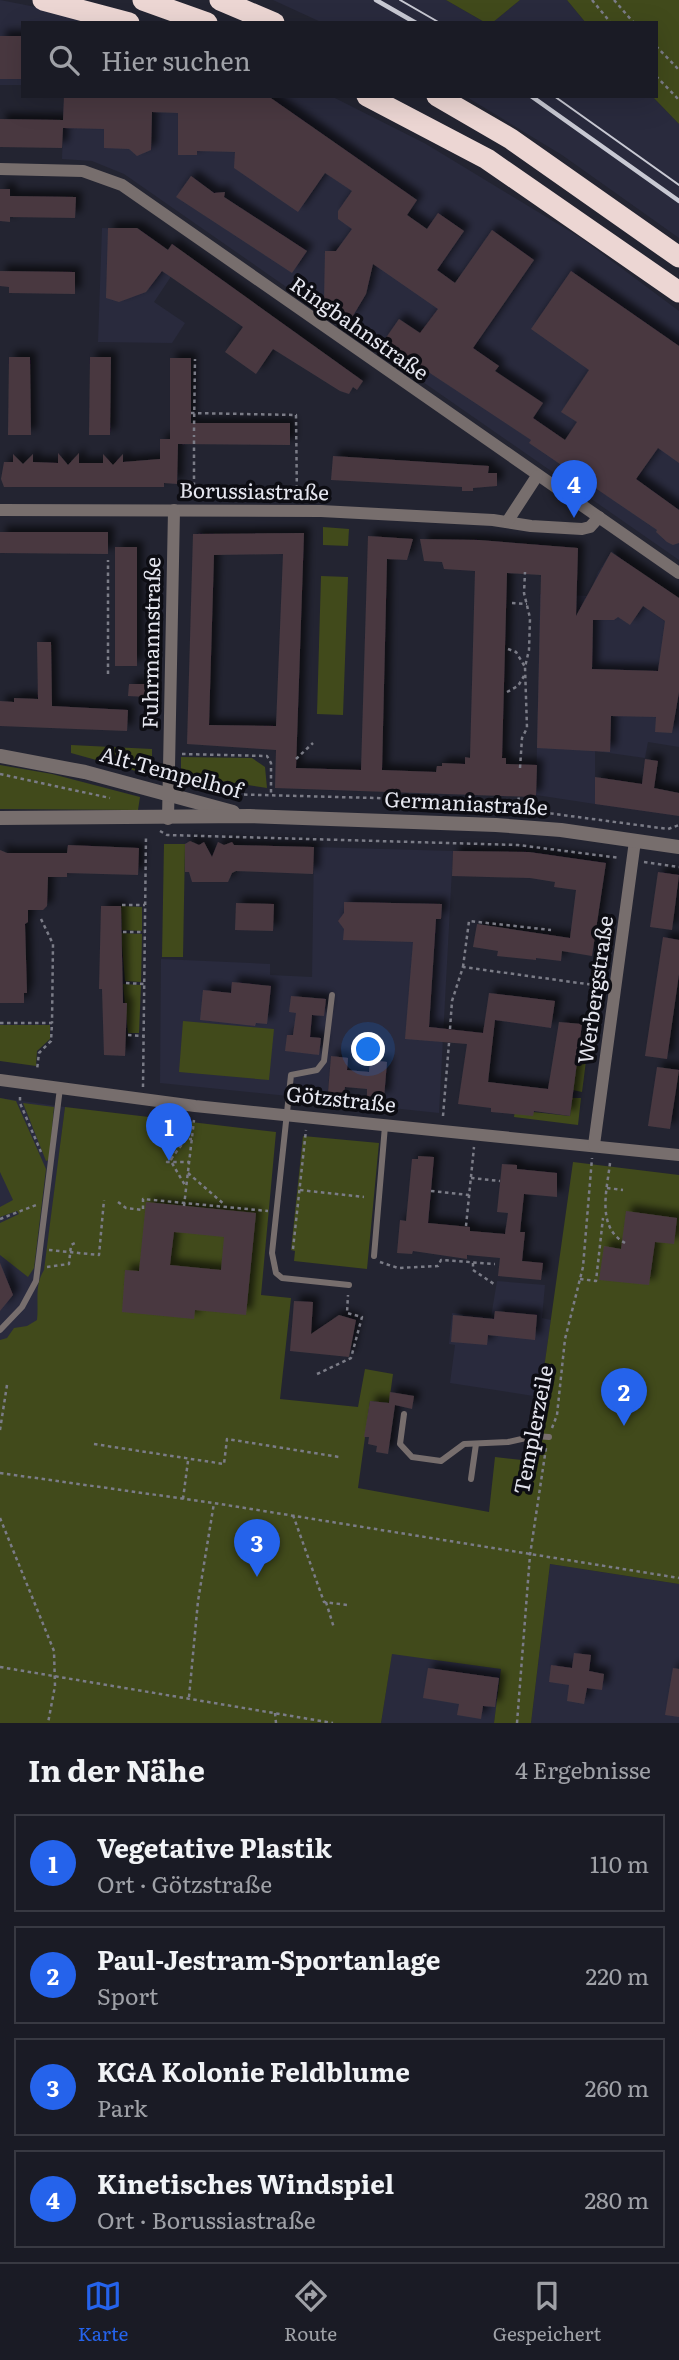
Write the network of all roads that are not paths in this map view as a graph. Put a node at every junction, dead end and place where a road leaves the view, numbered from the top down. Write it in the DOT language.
graph roads {
  1 [pos="43,0"];
  2 [pos="143,0"];
  3 [pos="220,0"];
  4 [pos="122,21"];
  5 [pos="201,21"];
  6 [pos="269,21"];
  7 [pos="372,98"];
  8 [pos="441,98"];
  9 [pos="0,169"];
  10 [pos="679,257"];
  11 [pos="679,292"];
  12 [pos="537,476"];
  13 [pos="0,510"];
  14 [pos="174,510"];
  15 [pos="599,517"];
  16 [pos="507,523"];
  17 [pos="679,573"];
  18 [pos="0,756"];
  19 [pos="168,795"];
  20 [pos="250,817"];
  21 [pos="0,818"];
  22 [pos="168,819"];
  23 [pos="635,841"];
  24 [pos="679,847"];
  25 [pos="332,995"];
  26 [pos="0,1080"];
  27 [pos="60,1088"];
  28 [pos="286,1114"];
  29 [pos="386,1124"];
  30 [pos="594,1145"];
  31 [pos="679,1155"];
  32 [pos="374,1256"];
  33 [pos="349,1285"];
  34 [pos="0,1329"];
  35 [pos="404,1414"];
  36 [pos="549,1437"];
  37 [pos="476,1444"];
  38 [pos="471,1479"];
  1 -- 4 [label="highway"];
  2 -- 5 [label="highway"];
  3 -- 6 [label="highway"];
  7 -- 11 [label="highway"];
  8 -- 10 [label="highway"];
  9 -- 12 [label="street, Ringbahnstraße"];
  12 -- 15 [label="street, Ringbahnstraße"];
  12 -- 16 [label="street"];
  13 -- 14 [label="street, Borussiastraße"];
  14 -- 16 [label="street, Borussiastraße"];
  14 -- 19 [label="street, Fuhrmannstraße"];
  15 -- 16 [label="street, Borussiastraße"];
  15 -- 17 [label="street, Ringbahnstraße"];
  18 -- 19 [label="street, Alt-Tempelhof"];
  19 -- 20 [label="street, Alt-Tempelhof"];
  19 -- 22 [label="street, Fuhrmannstraße"];
  20 -- 22 [label="street, Alt-Tempelhof"];
  20 -- 23 [label="street, Germaniastraße"];
  21 -- 22 [label="street, Alt-Tempelhof"];
  23 -- 24 [label="street, Germaniastraße"];
  23 -- 30 [label="street, Werbergstraße"];
  25 -- 28 [label="lane"];
  26 -- 27 [label="street, Götzstraße"];
  27 -- 28 [label="street, Götzstraße"];
  27 -- 34 [label="lane"];
  28 -- 29 [label="street, Götzstraße"];
  28 -- 33 [label="lane"];
  29 -- 30 [label="street, Götzstraße"];
  29 -- 32 [label="lane"];
  30 -- 31 [label="street, Götzstraße"];
  35 -- 37 [label="lane"];
  36 -- 37 [label="lane"];
  37 -- 38 [label="lane"];
}
